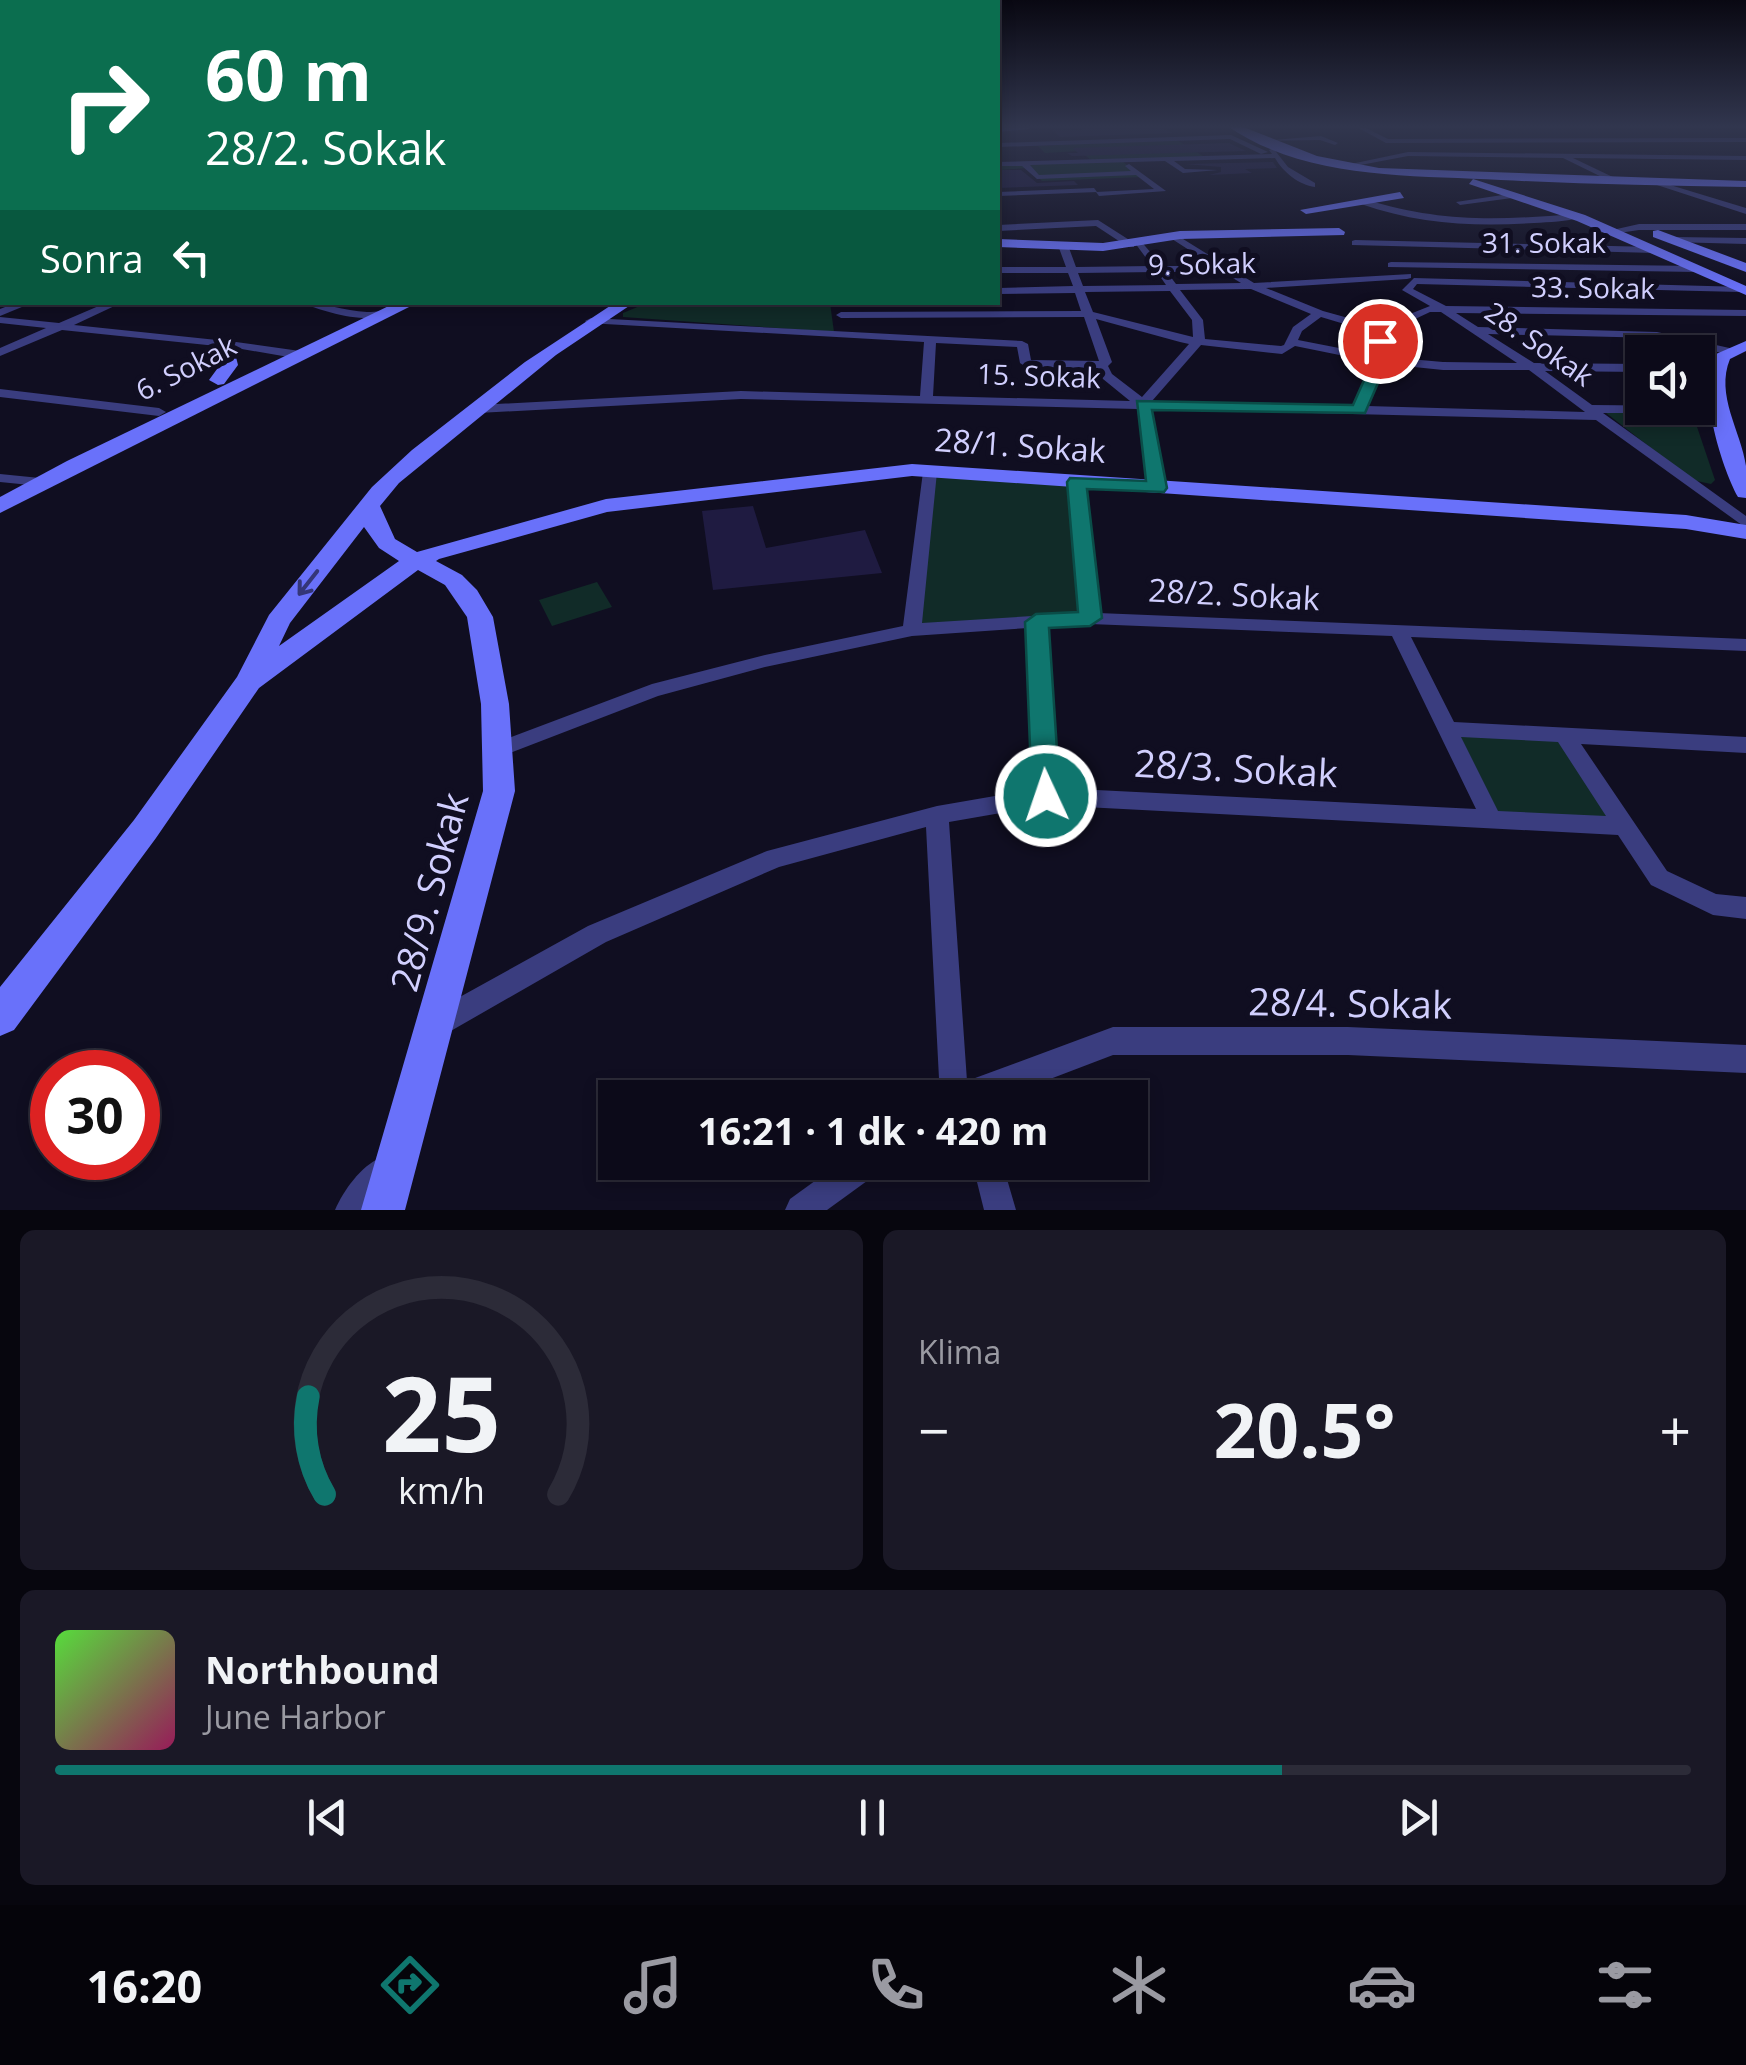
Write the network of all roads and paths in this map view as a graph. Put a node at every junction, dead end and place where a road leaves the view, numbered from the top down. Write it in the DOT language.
graph roads {
  1 [pos="1085,181"];
  2 [pos="1147,181"];
  3 [pos="1306,181"];
  4 [pos="1382,181"];
  5 [pos="1467,181"];
  6 [pos="1529,181"];
  7 [pos="1606,181"];
  8 [pos="1616,182"];
  9 [pos="1660,183"];
  10 [pos="1746,184"];
  11 [pos="1312,185"];
  12 [pos="1096,192"];
  13 [pos="1509,196"];
  14 [pos="1000,198"];
  15 [pos="1000,198"];
  16 [pos="1023,200"];
  17 [pos="1364,202"];
  18 [pos="1108,204"];
  19 [pos="1746,211"];
  20 [pos="1394,214"];
  21 [pos="1576,217"];
  22 [pos="1505,222"];
  23 [pos="1639,226"];
  24 [pos="1746,227"];
  25 [pos="1000,228"];
  26 [pos="1339,232"];
  27 [pos="1612,232"];
  28 [pos="1175,236"];
  29 [pos="1674,240"];
  30 [pos="1746,241"];
  31 [pos="1000,242"];
  32 [pos="1355,243"];
  33 [pos="1436,243"];
  34 [pos="1135,244"];
  35 [pos="1551,246"];
  36 [pos="1064,248"];
  37 [pos="1655,250"];
  38 [pos="1390,265"];
  39 [pos="1580,265"];
  40 [pos="1745,267"];
  41 [pos="1221,268"];
  42 [pos="1158,269"];
  43 [pos="1697,269"];
  44 [pos="1000,270"];
  45 [pos="1072,270"];
  46 [pos="1411,278"];
  47 [pos="1610,284"];
  48 [pos="1252,286"];
  49 [pos="1170,288"];
  50 [pos="1082,289"];
  51 [pos="1743,290"];
  52 [pos="1000,291"];
  53 [pos="23,305"];
  54 [pos="111,305"];
  55 [pos="319,305"];
  56 [pos="406,305"];
  57 [pos="622,305"];
  58 [pos="1440,307"];
  59 [pos="993,308"];
  60 [pos="839,309"];
  61 [pos="1320,313"];
  62 [pos="1746,313"];
  63 [pos="386,314"];
  64 [pos="1088,314"];
  65 [pos="0,317"];
  66 [pos="592,321"];
  67 [pos="64,326"];
  68 [pos="1477,330"];
  69 [pos="1388,333"];
  70 [pos="1657,335"];
  71 [pos="846,336"];
  72 [pos="930,340"];
  73 [pos="1199,340"];
  74 [pos="1292,342"];
  75 [pos="222,347"];
  76 [pos="0,352"];
  77 [pos="1736,352"];
  78 [pos="284,356"];
  79 [pos="1380,360"];
  80 [pos="1102,364"];
  81 [pos="1532,368"];
  82 [pos="1625,369"];
  83 [pos="218,380"];
  84 [pos="0,394"];
  85 [pos="926,398"];
  86 [pos="1143,404"];
  87 [pos="478,409"];
  88 [pos="1359,410"];
  89 [pos="1625,411"];
  90 [pos="159,412"];
  91 [pos="1594,413"];
  92 [pos="1715,423"];
  93 [pos="1725,430"];
  94 [pos="74,464"];
  95 [pos="930,472"];
  96 [pos="0,478"];
  97 [pos="40,482"];
  98 [pos="1077,482"];
  99 [pos="1157,488"];
  100 [pos="1746,492"];
  101 [pos="0,506"];
  102 [pos="369,506"];
  103 [pos="1746,523"];
  104 [pos="1746,532"];
  105 [pos="418,561"];
  106 [pos="1090,618"];
  107 [pos="1036,622"];
  108 [pos="912,630"];
  109 [pos="1398,632"];
  110 [pos="1746,645"];
  111 [pos="249,680"];
  112 [pos="1448,729"];
  113 [pos="1565,736"];
  114 [pos="1746,745"];
  115 [pos="497,750"];
  116 [pos="1046,796"];
  117 [pos="937,815"];
  118 [pos="1492,820"];
  119 [pos="1622,826"];
  120 [pos="1746,908"];
  121 [pos="0,1017"];
  122 [pos="435,1024"];
  123 [pos="1746,1059"];
  124 [pos="962,1080"];
  125 [pos="1010,1080"];
  126 [pos="401,1144"];
  127 [pos="842,1180"];
  128 [pos="992,1180"];
  129 [pos="351,1210"];
  130 [pos="383,1210"];
  131 [pos="801,1210"];
  132 [pos="1000,1210"];
  1 -- 12 [label="street"];
  2 -- 12 [label="street"];
  3 -- 11 [label="street"];
  4 -- 17 [label="street"];
  5 -- 13 [label="street"];
  6 -- 23 [label="street"];
  7 -- 8 [label="street"];
  8 -- 9 [label="street"];
  9 -- 10 [label="street"];
  9 -- 19 [label="street"];
  12 -- 14 [label="street"];
  12 -- 18 [label="street"];
  13 -- 21 [label="street"];
  13 -- 22 [label="street"];
  15 -- 16 [label="street"];
  17 -- 20 [label="street"];
  17 -- 26 [label="street"];
  20 -- 22 [label="street"];
  20 -- 33 [label="street"];
  21 -- 22 [label="street"];
  21 -- 27 [label="street"];
  22 -- 35 [label="street"];
  23 -- 24 [label="street"];
  23 -- 27 [label="street"];
  23 -- 29 [label="street"];
  25 -- 34 [label="street"];
  26 -- 28 [label="street"];
  26 -- 32 [label="street"];
  27 -- 37 [label="street"];
  28 -- 34 [label="street"];
  28 -- 41 [label="street"];
  29 -- 30 [label="street"];
  29 -- 40 [label="street"];
  31 -- 36 [label="street"];
  32 -- 33 [label="street"];
  32 -- 38 [label="street"];
  33 -- 35 [label="street"];
  34 -- 36 [label="street"];
  34 -- 42 [label="street"];
  35 -- 37 [label="street"];
  35 -- 39 [label="street"];
  36 -- 45 [label="street"];
  37 -- 43 [label="street"];
  38 -- 39 [label="street, 31. Sokak"];
  38 -- 46 [label="street"];
  39 -- 43 [label="street, 31. Sokak"];
  39 -- 47 [label="street"];
  41 -- 42 [label="street"];
  41 -- 48 [label="street"];
  42 -- 45 [label="street"];
  42 -- 49 [label="street"];
  43 -- 51 [label="street"];
  44 -- 45 [label="street"];
  45 -- 50 [label="street"];
  46 -- 47 [label="street, 9. Sokak"];
  46 -- 48 [label="street, 9. Sokak"];
  46 -- 58 [label="street, 28. Sokak"];
  47 -- 51 [label="street, 9. Sokak"];
  48 -- 49 [label="street, 9. Sokak"];
  48 -- 61 [label="street"];
  49 -- 50 [label="street, 9. Sokak"];
  49 -- 73 [label="street"];
  50 -- 52 [label="street, 9. Sokak"];
  50 -- 64 [label="street"];
  53 -- 65 [label="street"];
  54 -- 67 [label="street"];
  55 -- 63 [label="street"];
  56 -- 63 [label="street, 6. Sokak"];
  57 -- 66 [label="street"];
  58 -- 62 [label="street, 33. Sokak"];
  58 -- 68 [label="street, 28. Sokak"];
  58 -- 69 [label="street"];
  59 -- 60 [label="street"];
  59 -- 64 [label="street"];
  60 -- 71 [label="street"];
  61 -- 69 [label="street"];
  61 -- 74 [label="street"];
  63 -- 78 [label="street, 6. Sokak"];
  64 -- 73 [label="street"];
  64 -- 80 [label="street"];
  65 -- 67 [label="street"];
  66 -- 71 [label="street"];
  66 -- 87 [label="street"];
  67 -- 75 [label="street"];
  67 -- 76 [label="street"];
  68 -- 70 [label="street"];
  68 -- 81 [label="street, 28. Sokak"];
  69 -- 79 [label="street"];
  71 -- 72 [label="street"];
  72 -- 80 [label="street"];
  72 -- 85 [label="street"];
  73 -- 74 [label="street"];
  73 -- 86 [label="street"];
  74 -- 79 [label="street"];
  75 -- 78 [label="street"];
  75 -- 83 [label="street"];
  77 -- 93 [label="street"];
  78 -- 83 [label="street, 6. Sokak"];
  78 -- 94 [label="street, 6. Sokak"];
  79 -- 81 [label="street"];
  79 -- 88 [label="street"];
  80 -- 86 [label="street"];
  81 -- 82 [label="street"];
  81 -- 91 [label="street, 28. Sokak"];
  83 -- 90 [label="street, 6. Sokak"];
  84 -- 90 [label="street"];
  85 -- 86 [label="street, 15. Sokak"];
  85 -- 87 [label="street, 15. Sokak"];
  86 -- 88 [label="street, 15. Sokak"];
  86 -- 99 [label="street"];
  87 -- 102 [label="street"];
  88 -- 91 [label="street, 15. Sokak"];
  89 -- 91 [label="street, 15. Sokak"];
  90 -- 94 [label="street, 6. Sokak"];
  91 -- 103 [label="street, 28. Sokak"];
  92 -- 93 [label="street"];
  93 -- 100 [label="street"];
  94 -- 97 [label="street, 6. Sokak"];
  95 -- 98 [label="street, 28/1. Sokak"];
  95 -- 105 [label="street, 28/1. Sokak"];
  95 -- 108 [label="street"];
  96 -- 97 [label="street"];
  97 -- 101 [label="street, 6. Sokak"];
  98 -- 99 [label="street, 28/1. Sokak"];
  98 -- 106 [label="street"];
  99 -- 104 [label="street, 28/1. Sokak"];
  102 -- 105 [label="street, 28/9. Sokak"];
  102 -- 111 [label="street, one-way"];
  105 -- 111 [label="street"];
  105 -- 115 [label="street, 28/9. Sokak"];
  106 -- 107 [label="street, 28/2. Sokak"];
  106 -- 109 [label="street, 28/2. Sokak"];
  107 -- 108 [label="street, 28/2. Sokak"];
  107 -- 116 [label="street"];
  108 -- 115 [label="street, 28/2. Sokak"];
  109 -- 110 [label="street, 28/2. Sokak"];
  109 -- 112 [label="street"];
  111 -- 121 [label="street"];
  112 -- 113 [label="street"];
  112 -- 118 [label="street"];
  113 -- 114 [label="street"];
  113 -- 119 [label="street"];
  115 -- 122 [label="street, 28/9. Sokak"];
  116 -- 117 [label="street, 28/3. Sokak"];
  116 -- 118 [label="street, 28/3. Sokak"];
  117 -- 122 [label="street, 28/3. Sokak"];
  117 -- 124 [label="street"];
  118 -- 119 [label="street, 28/3. Sokak"];
  119 -- 120 [label="street"];
  122 -- 126 [label="street, 28/9. Sokak"];
  123 -- 125 [label="street, 28/4. Sokak"];
  126 -- 129 [label="street"];
  126 -- 130 [label="street, 28/9. Sokak"];
  127 -- 131 [label="street"];
  128 -- 132 [label="street"];
}
